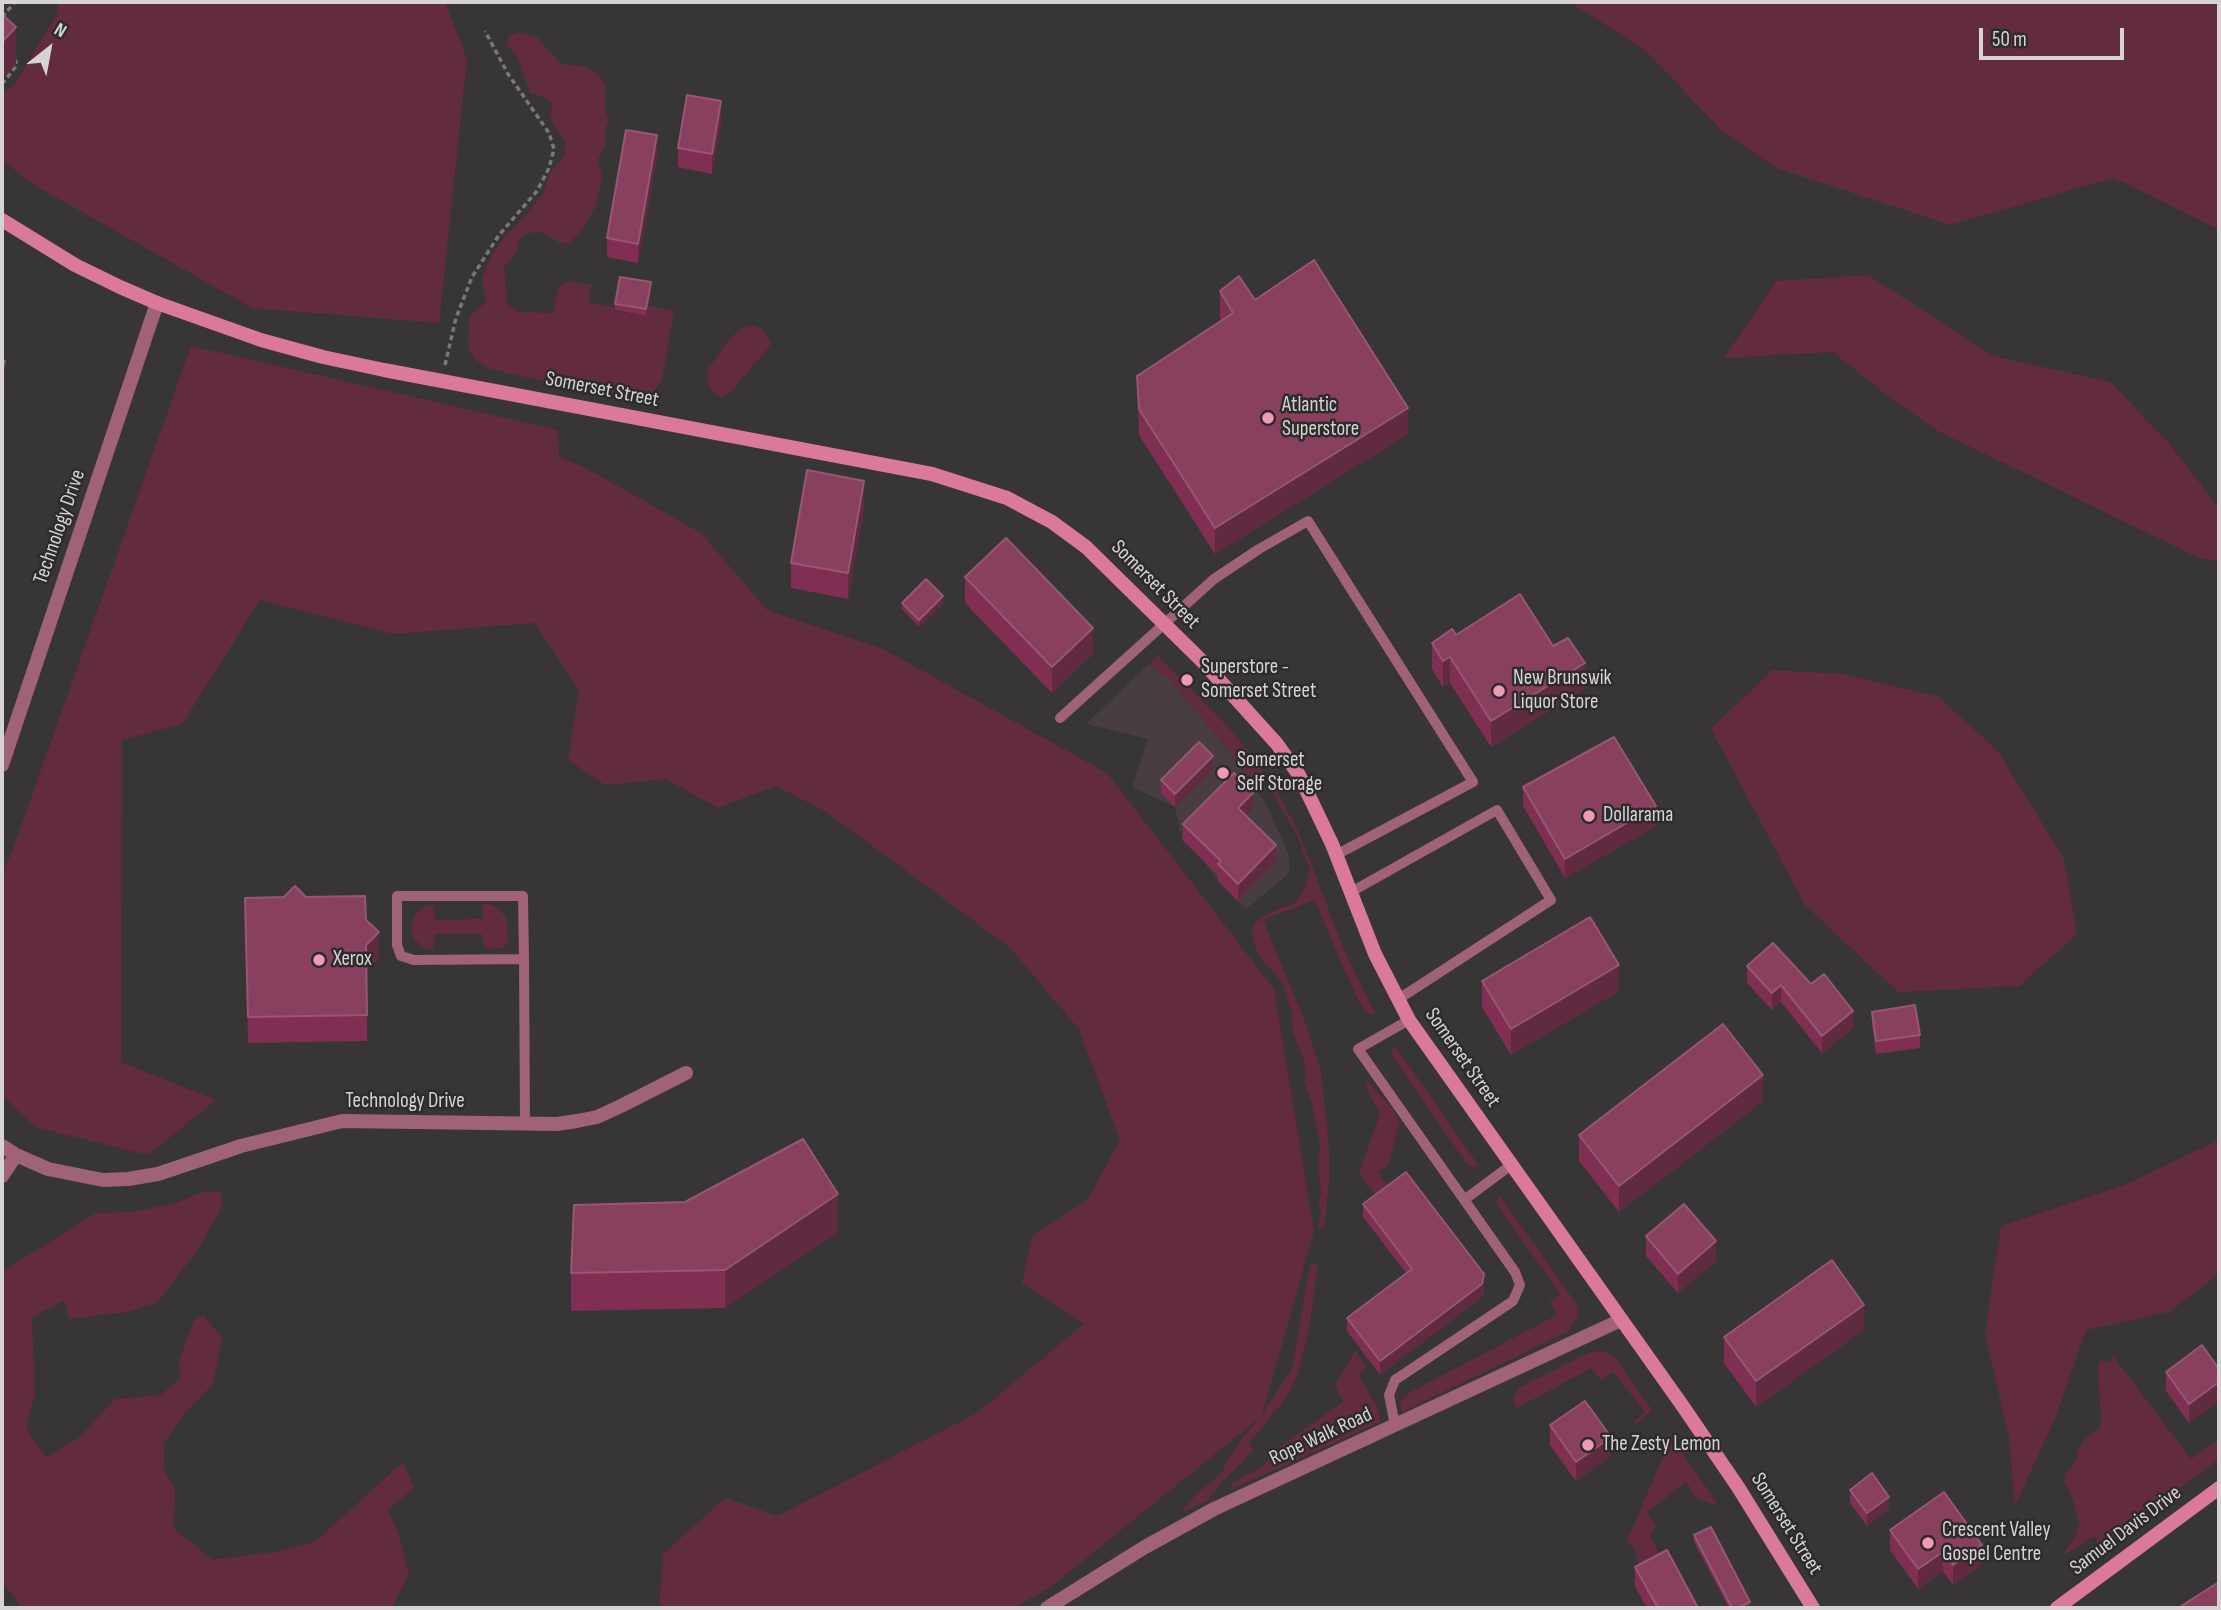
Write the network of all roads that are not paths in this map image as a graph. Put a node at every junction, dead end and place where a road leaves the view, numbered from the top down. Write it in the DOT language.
graph roads {
  1 [pos="2,220"];
  2 [pos="157,303"];
  3 [pos="1165,624"];
  4 [pos="1060,718"];
  5 [pos="2,765"];
  6 [pos="1336,855"];
  7 [pos="1351,892"];
  8 [pos="524,959"];
  9 [pos="1398,1000"];
  10 [pos="1409,1020"];
  11 [pos="686,1073"];
  12 [pos="525,1124"];
  13 [pos="2,1146"];
  14 [pos="16,1155"];
  15 [pos="1511,1166"];
  16 [pos="2,1176"];
  17 [pos="1464,1200"];
  18 [pos="1621,1320"];
  19 [pos="1395,1425"];
  20 [pos="2219,1488"];
  21 [pos="1814,1606"];
  22 [pos="1047,1608"];
  23 [pos="2057,1608"];
  1 -- 2 [label="main road, Somerset Street"];
  2 -- 3 [label="main road, Somerset Street"];
  2 -- 5 [label="street, Technology Drive"];
  3 -- 4 [label="lane"];
  3 -- 6 [label="main road, Somerset Street"];
  3 -- 6 [label="lane"];
  6 -- 7 [label="main road, Somerset Street"];
  7 -- 9 [label="main road, Somerset Street"];
  7 -- 9 [label="lane"];
  8 -- 8 [label="lane"];
  8 -- 12 [label="lane"];
  9 -- 10 [label="main road, Somerset Street"];
  10 -- 15 [label="main road, Somerset Street"];
  10 -- 17 [label="lane"];
  11 -- 12 [label="street, Technology Drive"];
  12 -- 14 [label="street, Technology Drive"];
  13 -- 14 [label="street, Technology Drive"];
  14 -- 16 [label="street"];
  15 -- 17 [label="lane"];
  15 -- 18 [label="main road, Somerset Street"];
  17 -- 19 [label="lane"];
  18 -- 19 [label="street, Rope Walk Road"];
  18 -- 21 [label="main road, Somerset Street"];
  19 -- 22 [label="street, Rope Walk Road"];
  20 -- 23 [label="main road, Samuel Davis Drive"];
}
